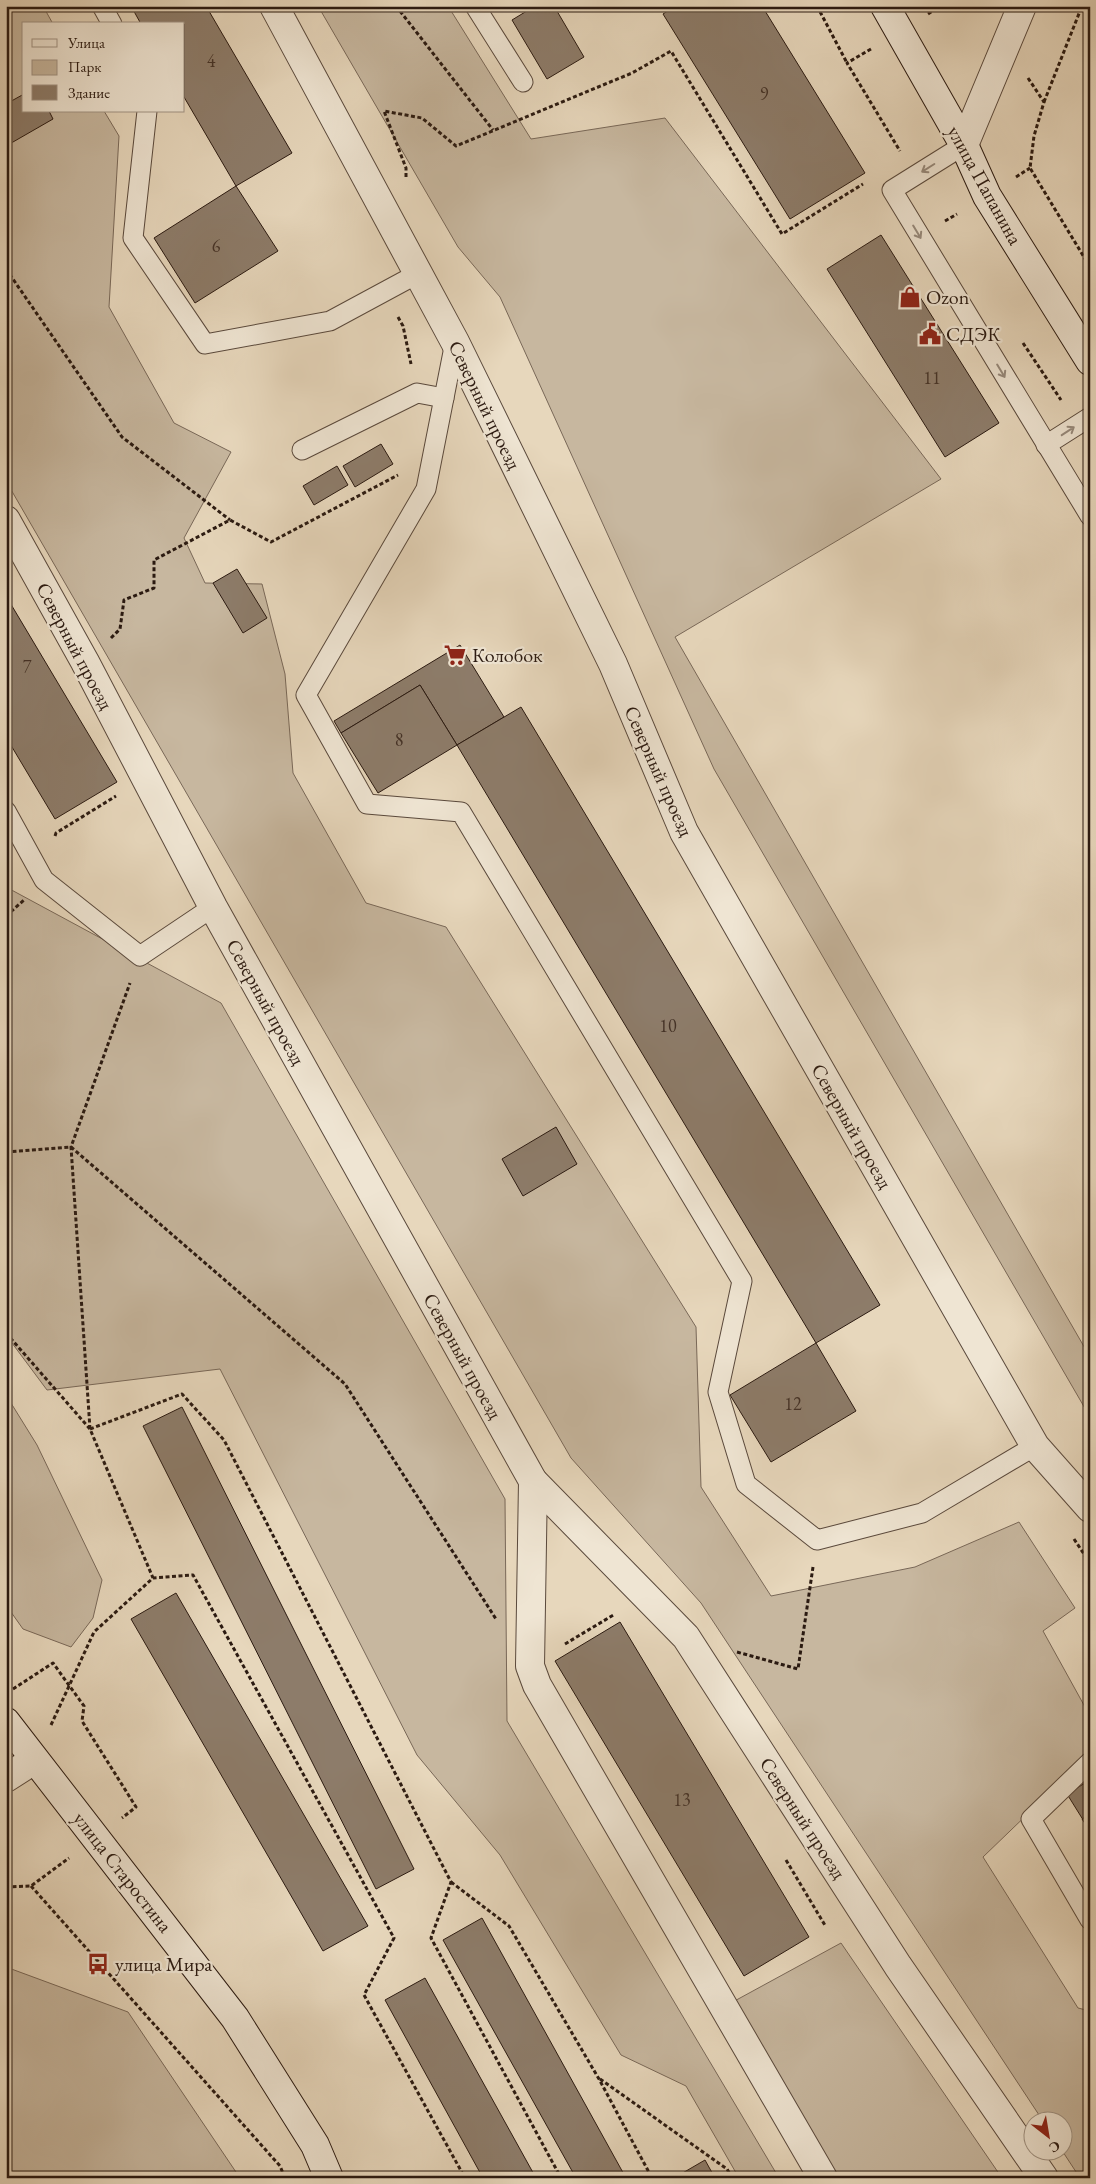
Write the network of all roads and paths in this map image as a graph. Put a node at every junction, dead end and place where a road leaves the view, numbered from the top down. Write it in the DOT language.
graph roads {
  1 [pos="102,6"];
  2 [pos="274,6"];
  3 [pos="396,6"];
  4 [pos="475,6"];
  5 [pos="817,6"];
  6 [pos="885,6"];
  7 [pos="1022,6"];
  8 [pos="1082,6"];
  9 [pos="111,22"];
  10 [pos="847,63"];
  11 [pos="523,82"];
  12 [pos="1044,102"];
  13 [pos="147,112"];
  14 [pos="493,130"];
  15 [pos="964,145"];
  16 [pos="1030,168"];
  17 [pos="864,183"];
  18 [pos="407,186"];
  19 [pos="1090,267"];
  20 [pos="6,269"];
  21 [pos="419,273"];
  22 [pos="455,342"];
  23 [pos="1090,361"];
  24 [pos="444,398"];
  25 [pos="1090,417"];
  26 [pos="1046,445"];
  27 [pos="302,450"];
  28 [pos="399,475"];
  29 [pos="1090,516"];
  30 [pos="6,520"];
  31 [pos="230,520"];
  32 [pos="108,641"];
  33 [pos="124,792"];
  34 [pos="6,811"];
  35 [pos="44,880"];
  36 [pos="213,907"];
  37 [pos="140,956"];
  38 [pos="71,1146"];
  39 [pos="6,1152"];
  40 [pos="6,1333"];
  41 [pos="90,1429"];
  42 [pos="1035,1446"];
  43 [pos="533,1481"];
  44 [pos="1090,1508"];
  45 [pos="818,1540"];
  46 [pos="153,1578"];
  47 [pos="608,1618"];
  48 [pos="500,1626"];
  49 [pos="686,1637"];
  50 [pos="574,1639"];
  51 [pos="6,1722"];
  52 [pos="34,1760"];
  53 [pos="1090,1762"];
  54 [pos="6,1778"];
  55 [pos="451,1882"];
  56 [pos="6,1887"];
  57 [pos="1090,1920"];
  58 [pos="599,2079"];
  59 [pos="285,2178"];
  60 [pos="329,2178"];
  61 [pos="465,2178"];
  62 [pos="561,2178"];
  63 [pos="652,2178"];
  64 [pos="732,2178"];
  65 [pos="823,2178"];
  66 [pos="1044,2178"];
  1 -- 9 [label="lane"];
  2 -- 21 [label="street, Северный проезд"];
  3 -- 14 [label="path"];
  4 -- 11 [label="lane"];
  5 -- 10 [label="path"];
  6 -- 15 [label="street, улица Папанина"];
  7 -- 15 [label="street"];
  8 -- 12 [label="path"];
  13 -- 21 [label="lane"];
  14 -- 17 [label="path"];
  14 -- 18 [label="path"];
  15 -- 23 [label="street, улица Папанина"];
  15 -- 26 [label="lane, one-way"];
  16 -- 19 [label="path"];
  20 -- 31 [label="path"];
  21 -- 22 [label="street, Северный проезд"];
  22 -- 24 [label="lane"];
  22 -- 42 [label="street, Северный проезд"];
  24 -- 27 [label="lane"];
  24 -- 45 [label="lane"];
  26 -- 25 [label="lane, one-way"];
  26 -- 29 [label="lane"];
  28 -- 31 [label="path"];
  30 -- 36 [label="street, Северный проезд"];
  31 -- 32 [label="path"];
  33 -- 35 [label="path"];
  34 -- 35 [label="lane"];
  35 -- 37 [label="lane"];
  36 -- 37 [label="lane"];
  36 -- 43 [label="street, Северный проезд"];
  37 -- 38 [label="path"];
  38 -- 39 [label="path"];
  38 -- 41 [label="path"];
  38 -- 48 [label="path"];
  40 -- 41 [label="path"];
  41 -- 46 [label="path"];
  41 -- 55 [label="path"];
  42 -- 44 [label="street, Северный проезд"];
  42 -- 45 [label="lane"];
  43 -- 49 [label="street, Северный проезд"];
  43 -- 65 [label="street"];
  45 -- 49 [label="path"];
  46 -- 52 [label="path"];
  46 -- 61 [label="path"];
  47 -- 50 [label="path"];
  49 -- 66 [label="street, Северный проезд"];
  51 -- 52 [label="street, улица Старостина"];
  52 -- 54 [label="street"];
  52 -- 60 [label="street, улица Старостина"];
  53 -- 57 [label="lane"];
  55 -- 58 [label="path"];
  55 -- 62 [label="path"];
  56 -- 59 [label="path"];
  58 -- 63 [label="path"];
  58 -- 64 [label="path"];
}
